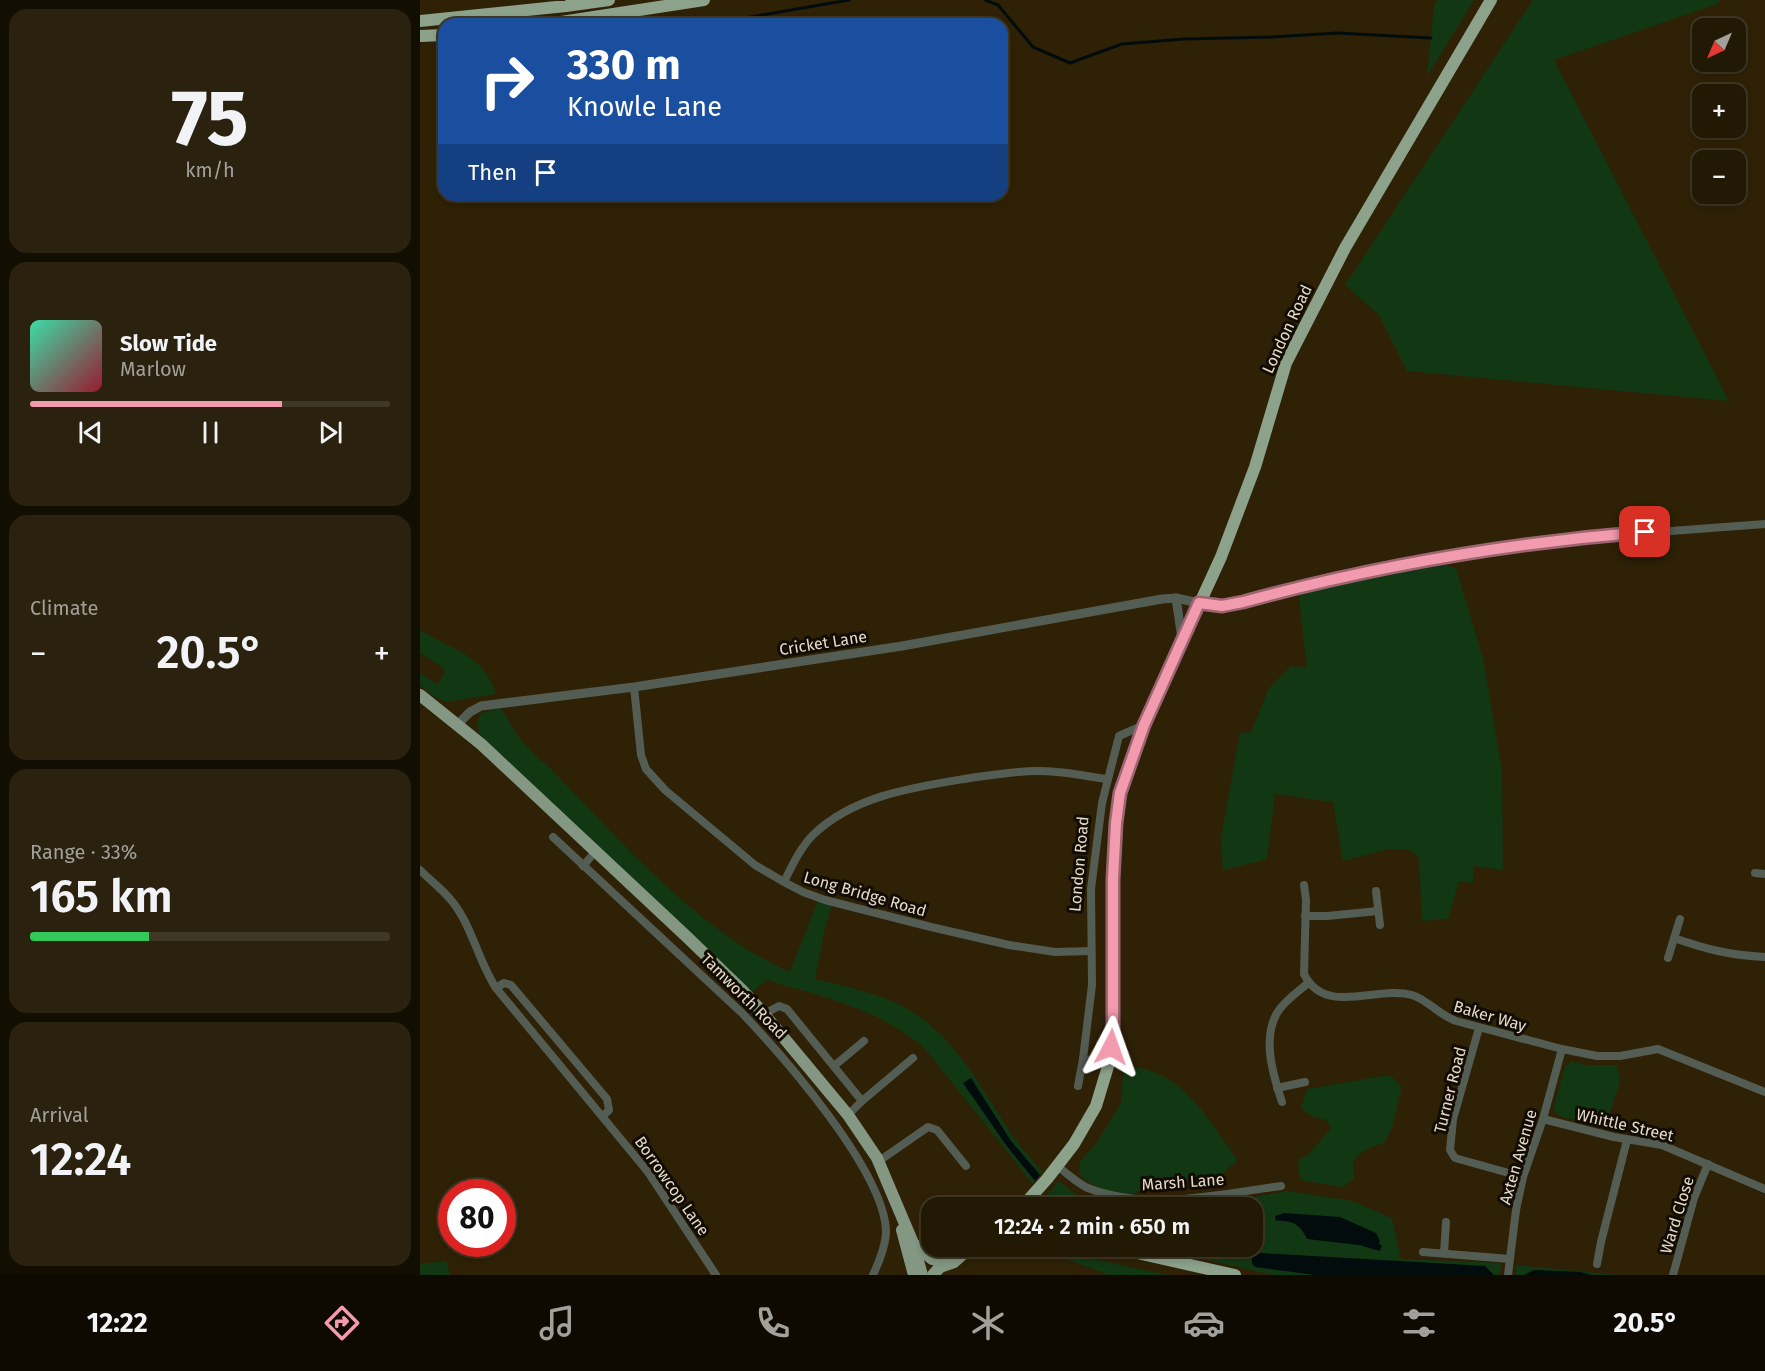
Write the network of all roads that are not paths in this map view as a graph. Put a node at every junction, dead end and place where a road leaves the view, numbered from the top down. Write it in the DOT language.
graph roads {
  1 [pos="609,0"];
  2 [pos="704,0"];
  3 [pos="1491,0"];
  4 [pos="449,18"];
  5 [pos="587,18"];
  6 [pos="438,19"];
  7 [pos="420,21"];
  8 [pos="438,35"];
  9 [pos="420,36"];
  10 [pos="1765,524"];
  11 [pos="1176,598"];
  12 [pos="1199,603"];
  13 [pos="1182,639"];
  14 [pos="634,687"];
  15 [pos="420,694"];
  16 [pos="457,724"];
  17 [pos="1144,725"];
  18 [pos="1106,779"];
  19 [pos="553,837"];
  20 [pos="595,852"];
  21 [pos="584,866"];
  22 [pos="420,870"];
  23 [pos="1755,873"];
  24 [pos="1765,874"];
  25 [pos="784,882"];
  26 [pos="1304,885"];
  27 [pos="1376,891"];
  28 [pos="1378,911"];
  29 [pos="1305,916"];
  30 [pos="1680,919"];
  31 [pos="1380,925"];
  32 [pos="1674,938"];
  33 [pos="1091,951"];
  34 [pos="1765,954"];
  35 [pos="1668,958"];
  36 [pos="1308,983"];
  37 [pos="496,988"];
  38 [pos="764,1014"];
  39 [pos="1479,1028"];
  40 [pos="864,1041"];
  41 [pos="1562,1049"];
  42 [pos="913,1058"];
  43 [pos="1083,1059"];
  44 [pos="1109,1063"];
  45 [pos="834,1066"];
  46 [pos="1305,1082"];
  47 [pos="1078,1086"];
  48 [pos="1277,1088"];
  49 [pos="1765,1092"];
  50 [pos="862,1101"];
  51 [pos="1282,1102"];
  52 [pos="848,1115"];
  53 [pos="603,1116"];
  54 [pos="1543,1119"];
  55 [pos="1627,1140"];
  56 [pos="878,1159"];
  57 [pos="1708,1164"];
  58 [pos="966,1166"];
  59 [pos="862,1167"];
  60 [pos="1058,1167"];
  61 [pos="1523,1177"];
  62 [pos="1281,1186"];
  63 [pos="1765,1189"];
  64 [pos="1035,1197"];
  65 [pos="900,1211"];
  66 [pos="1446,1222"];
  67 [pos="913,1243"];
  68 [pos="1423,1252"];
  69 [pos="1444,1253"];
  70 [pos="960,1257"];
  71 [pos="1155,1257"];
  72 [pos="1510,1259"];
  73 [pos="954,1262"];
  74 [pos="1597,1264"];
  75 [pos="714,1272"];
  76 [pos="1508,1273"];
  77 [pos="704,1275"];
  78 [pos="873,1275"];
  79 [pos="914,1275"];
  80 [pos="922,1275"];
  81 [pos="933,1275"];
  82 [pos="947,1275"];
  83 [pos="1235,1275"];
  84 [pos="1673,1275"];
  1 -- 4 [label="highway"];
  2 -- 5 [label="highway"];
  3 -- 12 [label="highway, London Road"];
  6 -- 7 [label="highway"];
  8 -- 9 [label="highway"];
  10 -- 12 [label="street"];
  11 -- 12 [label="street, Cricket Lane"];
  11 -- 13 [label="street"];
  11 -- 14 [label="street, Cricket Lane"];
  12 -- 13 [label="highway, London Road"];
  13 -- 17 [label="highway, London Road"];
  14 -- 16 [label="street, Cricket Lane"];
  14 -- 25 [label="street, Long Bridge Road"];
  15 -- 16 [label="main road, Tamworth Road"];
  16 -- 20 [label="main road, Tamworth Road"];
  17 -- 18 [label="street, London Road"];
  17 -- 44 [label="highway, London Road"];
  18 -- 25 [label="street"];
  18 -- 33 [label="street, London Road"];
  19 -- 21 [label="street, Tamworth Road"];
  20 -- 21 [label="street"];
  20 -- 38 [label="main road, Tamworth Road"];
  21 -- 59 [label="street, Tamworth Road"];
  22 -- 37 [label="street, Borrowcop Lane"];
  23 -- 24 [label="street"];
  25 -- 33 [label="street, Long Bridge Road"];
  26 -- 29 [label="street"];
  27 -- 28 [label="street"];
  28 -- 29 [label="street"];
  28 -- 31 [label="street"];
  29 -- 36 [label="street"];
  30 -- 32 [label="street"];
  32 -- 34 [label="street"];
  32 -- 35 [label="street"];
  33 -- 43 [label="street, London Road"];
  36 -- 39 [label="street, Baker Way"];
  36 -- 48 [label="street"];
  37 -- 53 [label="street, Borrowcop Lane"];
  37 -- 53 [label="street"];
  38 -- 45 [label="street, Tamworth Road"];
  38 -- 52 [label="main road, Tamworth Road"];
  39 -- 41 [label="street, Baker Way"];
  39 -- 61 [label="street, Turner Road"];
  40 -- 45 [label="street"];
  41 -- 49 [label="street, Baker Way"];
  41 -- 54 [label="street, Axten Avenue"];
  42 -- 50 [label="street"];
  43 -- 44 [label="street"];
  43 -- 47 [label="street, London Road"];
  44 -- 60 [label="highway, London Road"];
  45 -- 50 [label="street, Tamworth Road"];
  46 -- 48 [label="street"];
  48 -- 51 [label="street"];
  50 -- 52 [label="street"];
  52 -- 56 [label="main road, Tamworth Road"];
  53 -- 75 [label="street, Borrowcop Lane"];
  54 -- 55 [label="street, Whittle Street"];
  54 -- 61 [label="street, Axten Avenue"];
  55 -- 57 [label="street, Whittle Street"];
  55 -- 74 [label="street"];
  56 -- 58 [label="street"];
  56 -- 59 [label="street"];
  56 -- 65 [label="main road, Tamworth Road"];
  57 -- 63 [label="street, Whittle Street"];
  57 -- 84 [label="street, Ward Close"];
  59 -- 78 [label="street, Tamworth Road"];
  60 -- 62 [label="street, Marsh Lane"];
  60 -- 64 [label="highway, London Road"];
  61 -- 72 [label="street, Axten Avenue"];
  65 -- 67 [label="main road, Tamworth Road"];
  65 -- 79 [label="main road, Tamworth Road"];
  66 -- 69 [label="street"];
  67 -- 73 [label="main road"];
  67 -- 80 [label="main road, Tamworth Road"];
  68 -- 69 [label="street"];
  69 -- 72 [label="street"];
  70 -- 73 [label="main road"];
  71 -- 83 [label="highway"];
  72 -- 76 [label="street, Axten Avenue"];
  73 -- 81 [label="main road"];
  73 -- 82 [label="main road"];
  75 -- 77 [label="street"];
}
